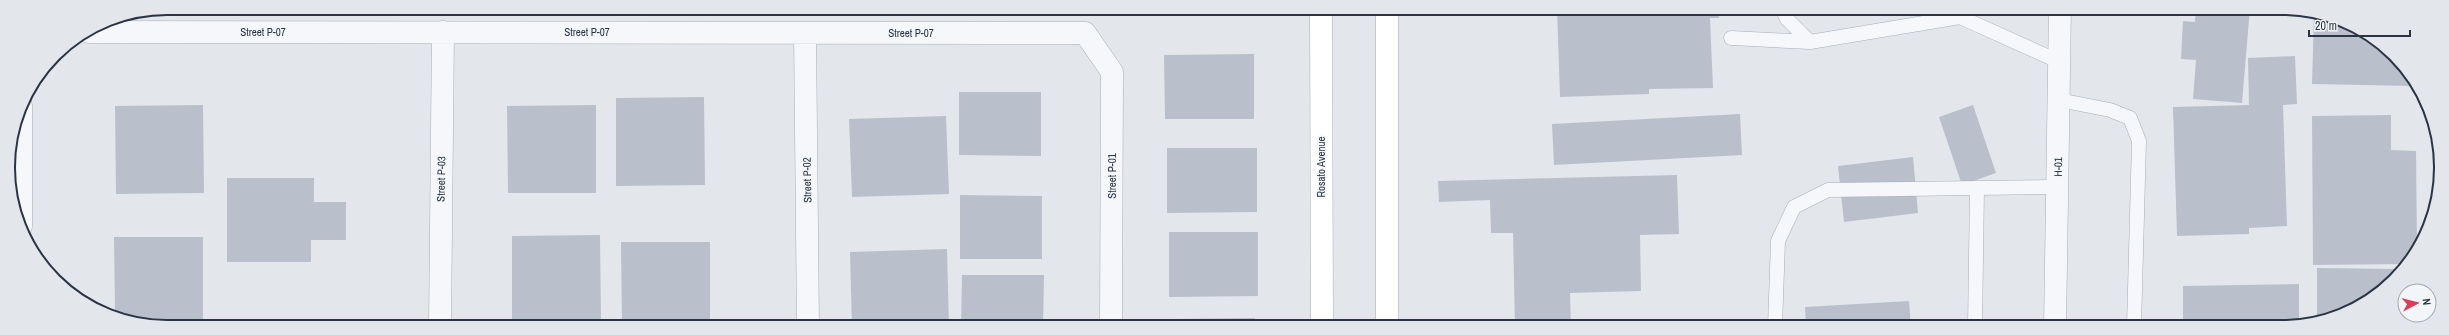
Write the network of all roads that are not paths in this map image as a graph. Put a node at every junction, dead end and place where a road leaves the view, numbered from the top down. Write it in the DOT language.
graph roads {
  1 [pos="1321,15"];
  2 [pos="1387,15"];
  3 [pos="1786,15"];
  4 [pos="1952,15"];
  5 [pos="1966,15"];
  6 [pos="2060,15"];
  7 [pos="98,32"];
  8 [pos="443,32"];
  9 [pos="805,33"];
  10 [pos="1086,33"];
  11 [pos="1731,38"];
  12 [pos="1810,42"];
  13 [pos="2060,62"];
  14 [pos="2059,100"];
  15 [pos="21,125"];
  16 [pos="2057,187"];
  17 [pos="1977,189"];
  18 [pos="21,210"];
  19 [pos="440,320"];
  20 [pos="808,320"];
  21 [pos="1111,320"];
  22 [pos="1322,320"];
  23 [pos="1387,320"];
  24 [pos="1775,320"];
  25 [pos="1975,320"];
  26 [pos="2055,320"];
  27 [pos="2134,320"];
  1 -- 22 [label="street, Rosato Avenue"];
  2 -- 23 [label="street"];
  3 -- 12 [label="lane"];
  4 -- 12 [label="lane"];
  5 -- 13 [label="lane"];
  6 -- 13 [label="street, H-01"];
  7 -- 8 [label="street, Street P-07"];
  8 -- 9 [label="street, Street P-07"];
  8 -- 19 [label="street, Street P-03"];
  9 -- 10 [label="street, Street P-07"];
  9 -- 20 [label="street, Street P-02"];
  10 -- 21 [label="street, Street P-01"];
  11 -- 12 [label="lane"];
  13 -- 14 [label="street, H-01"];
  14 -- 16 [label="street, H-01"];
  14 -- 27 [label="lane"];
  15 -- 18 [label="street"];
  16 -- 17 [label="lane"];
  16 -- 26 [label="street, H-01"];
  17 -- 24 [label="lane"];
  17 -- 25 [label="lane"];
}
